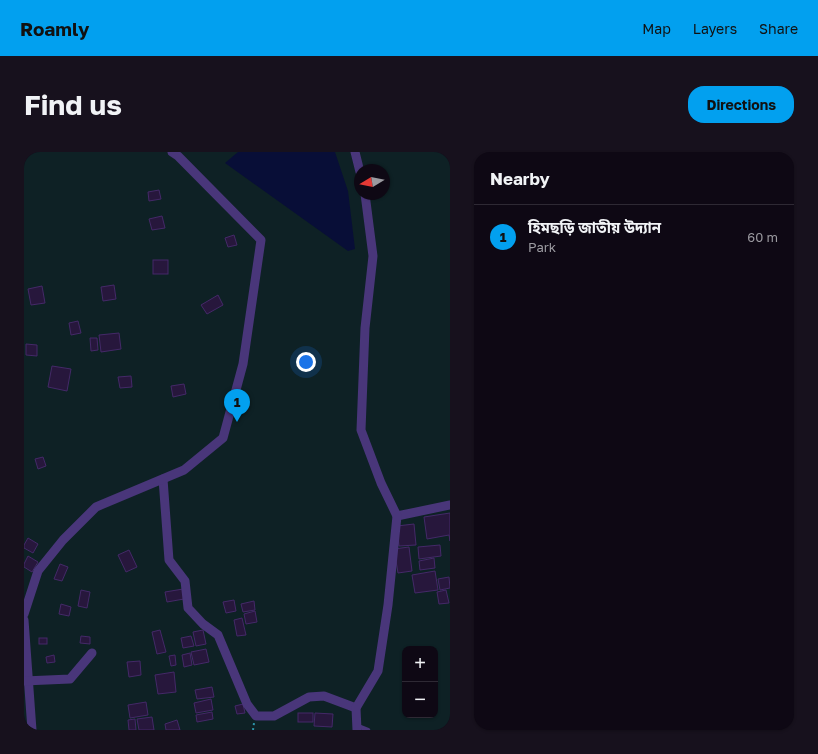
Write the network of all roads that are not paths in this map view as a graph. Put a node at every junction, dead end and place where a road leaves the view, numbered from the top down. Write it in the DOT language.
graph roads {
  1 [pos="172,152"];
  2 [pos="355,152"];
  3 [pos="358,164"];
  4 [pos="366,200"];
  5 [pos="163,479"];
  6 [pos="450,505"];
  7 [pos="397,516"];
  8 [pos="24,614"];
  9 [pos="24,620"];
  10 [pos="92,653"];
  11 [pos="26,681"];
  12 [pos="356,708"];
  13 [pos="357,728"];
  14 [pos="32,730"];
  15 [pos="368,730"];
  1 -- 5 [label="street"];
  2 -- 3 [label="street"];
  4 -- 7 [label="street"];
  5 -- 8 [label="street"];
  5 -- 12 [label="street"];
  6 -- 7 [label="street"];
  7 -- 12 [label="street"];
  9 -- 11 [label="street"];
  10 -- 11 [label="street"];
  11 -- 14 [label="street"];
  12 -- 13 [label="street"];
  13 -- 15 [label="lane"];
}
